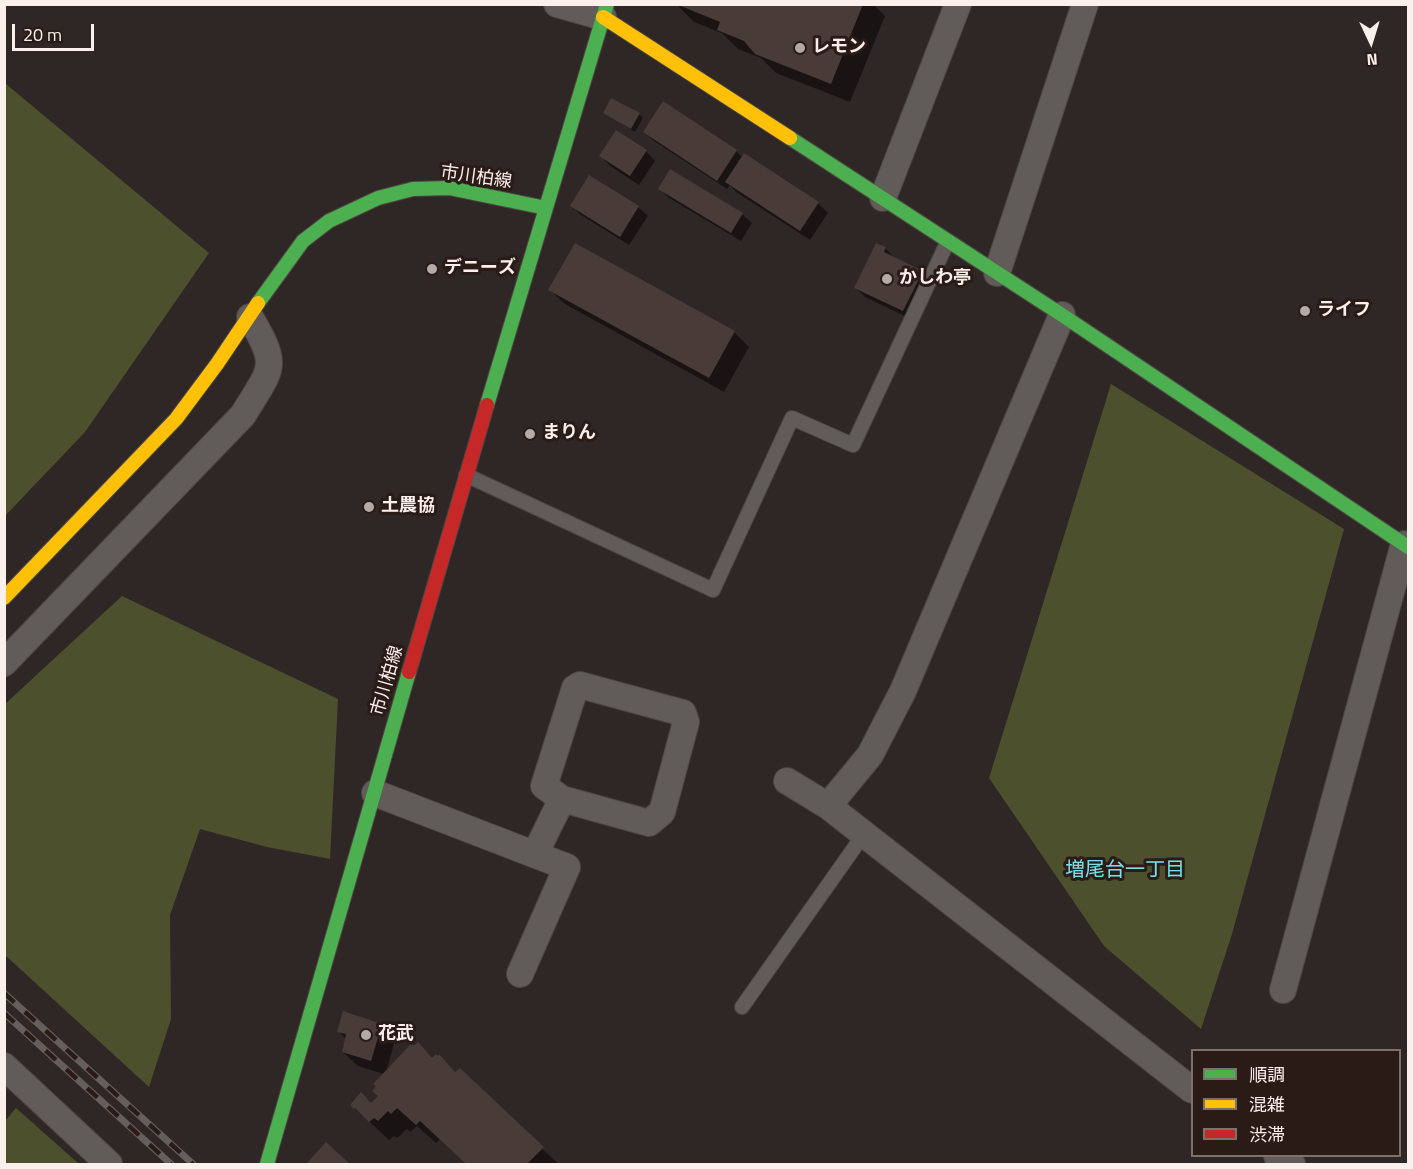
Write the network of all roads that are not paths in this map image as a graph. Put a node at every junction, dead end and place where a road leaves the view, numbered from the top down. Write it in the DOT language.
graph roads {
  1 [pos="557,4"];
  2 [pos="958,4"];
  3 [pos="1085,4"];
  4 [pos="605,11"];
  5 [pos="883,198"];
  6 [pos="546,208"];
  7 [pos="948,241"];
  8 [pos="998,273"];
  9 [pos="1062,315"];
  10 [pos="250,317"];
  11 [pos="466,475"];
  12 [pos="1406,545"];
  13 [pos="4,598"];
  14 [pos="4,663"];
  15 [pos="787,781"];
  16 [pos="375,793"];
  17 [pos="562,798"];
  18 [pos="828,806"];
  19 [pos="864,834"];
  20 [pos="535,854"];
  21 [pos="520,974"];
  22 [pos="1283,990"];
  23 [pos="742,1007"];
  24 [pos="4,1066"];
  25 [pos="1191,1089"];
  26 [pos="109,1164"];
  27 [pos="267,1164"];
  1 -- 4 [label="street"];
  2 -- 5 [label="street"];
  3 -- 8 [label="street"];
  4 -- 5 [label="main road"];
  4 -- 6 [label="main road, 市川柏線"];
  5 -- 7 [label="main road"];
  6 -- 10 [label="main road, 市川柏線"];
  6 -- 11 [label="main road, 市川柏線"];
  7 -- 8 [label="main road"];
  7 -- 11 [label="lane"];
  8 -- 9 [label="main road"];
  9 -- 12 [label="main road"];
  9 -- 18 [label="street"];
  10 -- 13 [label="main road, 市川柏線"];
  10 -- 14 [label="street"];
  11 -- 16 [label="main road, 市川柏線"];
  12 -- 22 [label="street"];
  15 -- 18 [label="street"];
  16 -- 20 [label="street"];
  16 -- 27 [label="main road, 市川柏線"];
  17 -- 17 [label="street"];
  17 -- 20 [label="street"];
  18 -- 19 [label="street"];
  19 -- 23 [label="lane"];
  19 -- 25 [label="street"];
  20 -- 21 [label="street"];
  24 -- 26 [label="street"];
}
